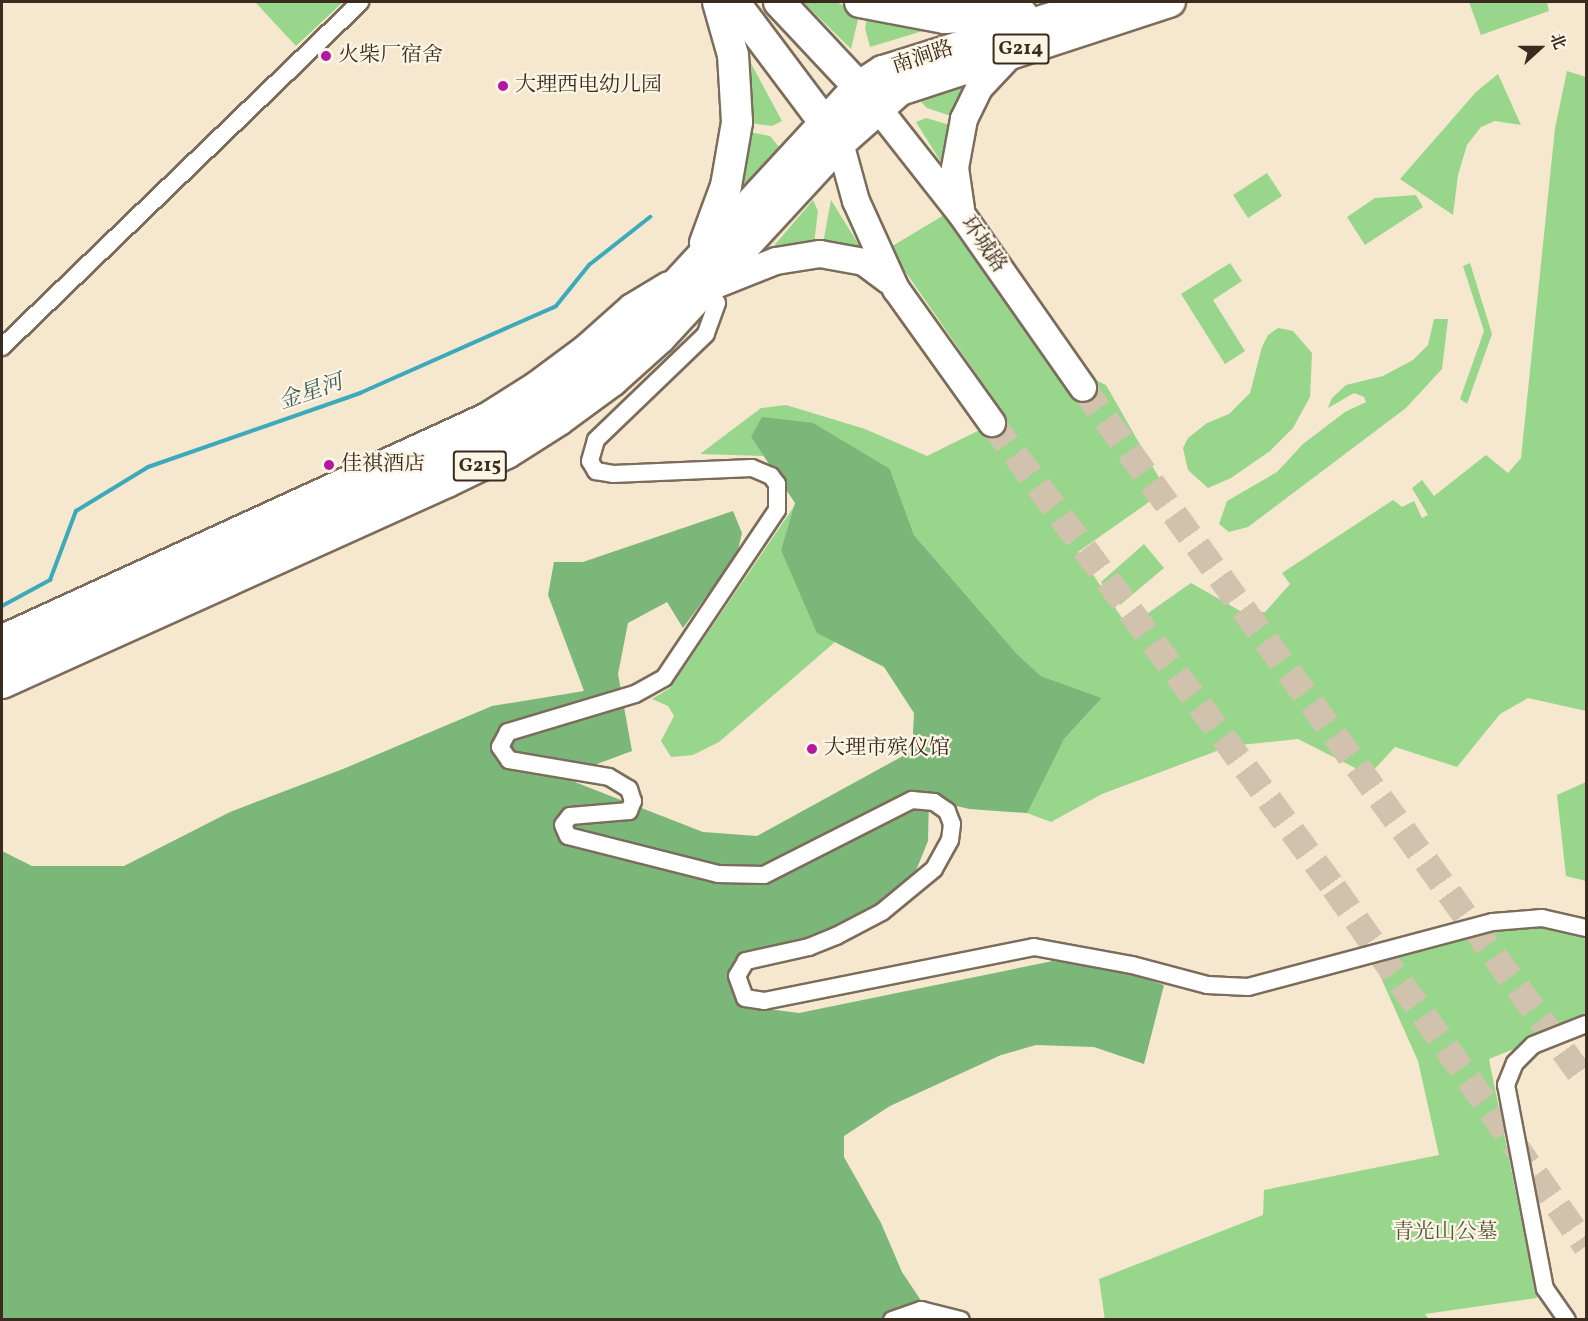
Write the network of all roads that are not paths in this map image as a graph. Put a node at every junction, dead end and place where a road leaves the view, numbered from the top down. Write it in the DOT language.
graph roads {
  1 [pos="360,2"];
  2 [pos="718,2"];
  3 [pos="734,2"];
  4 [pos="779,2"];
  5 [pos="860,2"];
  6 [pos="1170,2"];
  7 [pos="1089,5"];
  8 [pos="1014,52"];
  9 [pos="867,97"];
  10 [pos="832,133"];
  11 [pos="962,215"];
  12 [pos="699,272"];
  13 [pos="896,289"];
  14 [pos="2,347"];
  15 [pos="1083,388"];
  16 [pos="992,423"];
  17 [pos="76,634"];
  18 [pos="2,636"];
  19 [pos="2,642"];
  20 [pos="2,654"];
  21 [pos="2,683"];
  22 [pos="1587,927"];
  23 [pos="1587,1024"];
  24 [pos="892,1320"];
  25 [pos="961,1320"];
  26 [pos="1567,1320"];
  1 -- 14 [label="street"];
  2 -- 12 [label="highway"];
  3 -- 10 [label="highway"];
  4 -- 9 [label="highway"];
  5 -- 7 [label="highway"];
  6 -- 8 [label="highway, 南涧路 / G214"];
  7 -- 9 [label="highway, 南涧路 / G214"];
  8 -- 9 [label="highway, 南涧路 / G214"];
  8 -- 11 [label="main road"];
  9 -- 10 [label="highway"];
  9 -- 11 [label="main road, 环城路"];
  10 -- 12 [label="highway, G215"];
  10 -- 13 [label="main road"];
  11 -- 15 [label="main road, 环城路"];
  12 -- 13 [label="main road"];
  12 -- 17 [label="highway, G215"];
  12 -- 18 [label="street"];
  12 -- 22 [label="street"];
  13 -- 16 [label="main road"];
  17 -- 19 [label="highway, G215"];
  17 -- 20 [label="highway"];
  17 -- 21 [label="highway, G215"];
  23 -- 26 [label="street"];
  24 -- 25 [label="street"];
}
